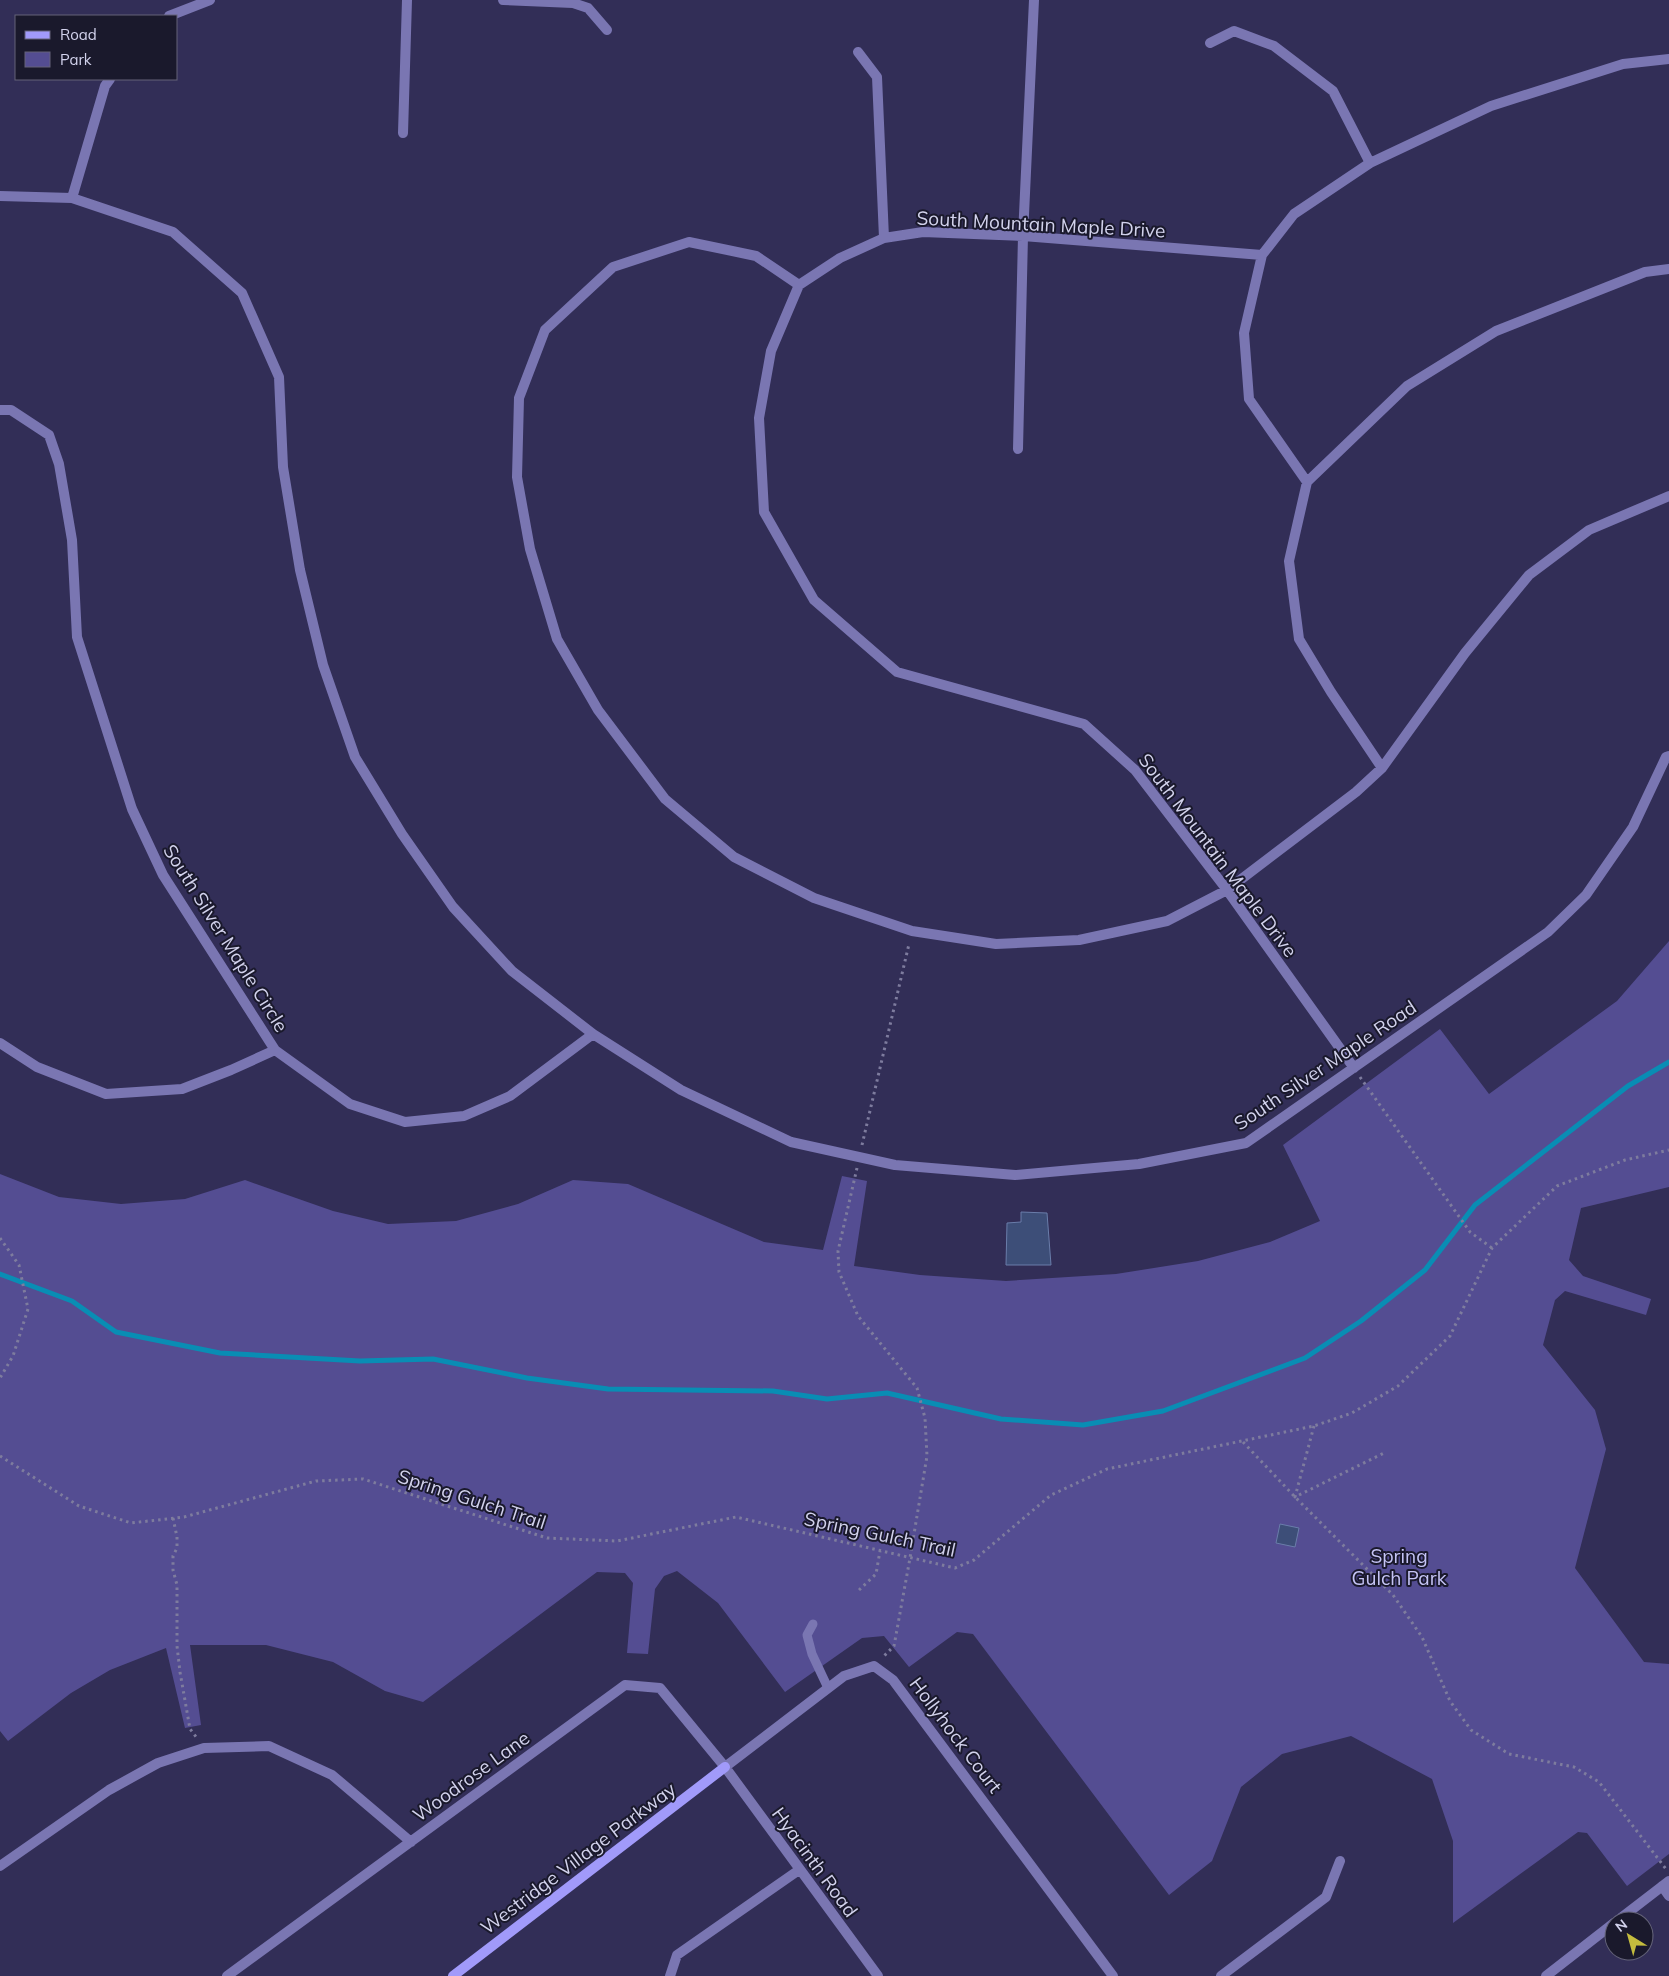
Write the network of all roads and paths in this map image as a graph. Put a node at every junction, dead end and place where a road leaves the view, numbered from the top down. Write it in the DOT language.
graph roads {
  1 [pos="210,0"];
  2 [pos="407,0"];
  3 [pos="503,0"];
  4 [pos="1034,0"];
  5 [pos="172,15"];
  6 [pos="607,30"];
  7 [pos="1210,43"];
  8 [pos="858,52"];
  9 [pos="1669,59"];
  10 [pos="109,80"];
  11 [pos="403,134"];
  12 [pos="1370,164"];
  13 [pos="0,196"];
  14 [pos="72,198"];
  15 [pos="1023,236"];
  16 [pos="884,238"];
  17 [pos="1262,255"];
  18 [pos="1669,269"];
  19 [pos="799,284"];
  20 [pos="0,410"];
  21 [pos="1018,449"];
  22 [pos="1307,482"];
  23 [pos="1669,496"];
  24 [pos="1669,756"];
  25 [pos="1382,768"];
  26 [pos="1227,890"];
  27 [pos="593,1034"];
  28 [pos="0,1043"];
  29 [pos="275,1050"];
  30 [pos="1354,1068"];
  31 [pos="1669,1150"];
  32 [pos="0,1238"];
  33 [pos="1492,1248"];
  34 [pos="0,1378"];
  35 [pos="917,1388"];
  36 [pos="1314,1426"];
  37 [pos="1242,1441"];
  38 [pos="1386,1452"];
  39 [pos="0,1456"];
  40 [pos="1295,1497"];
  41 [pos="173,1518"];
  42 [pos="880,1550"];
  43 [pos="910,1558"];
  44 [pos="859,1590"];
  45 [pos="813,1624"];
  46 [pos="874,1666"];
  47 [pos="828,1688"];
  48 [pos="204,1748"];
  49 [pos="725,1768"];
  50 [pos="411,1842"];
  51 [pos="1340,1860"];
  52 [pos="0,1866"];
  53 [pos="799,1870"];
  54 [pos="1669,1873"];
  55 [pos="1665,1884"];
  56 [pos="1669,1896"];
  57 [pos="1630,1911"];
  58 [pos="1604,1931"];
  59 [pos="226,1976"];
  60 [pos="452,1976"];
  61 [pos="670,1976"];
  62 [pos="878,1976"];
  63 [pos="1113,1976"];
  64 [pos="1221,1976"];
  65 [pos="1546,1976"];
  1 -- 5 [label="street"];
  2 -- 11 [label="street"];
  3 -- 6 [label="street"];
  4 -- 15 [label="street"];
  7 -- 12 [label="street"];
  8 -- 16 [label="street"];
  9 -- 12 [label="street"];
  10 -- 14 [label="street"];
  12 -- 17 [label="street"];
  13 -- 14 [label="street, South Silver Maple Road"];
  14 -- 27 [label="street, South Silver Maple Road"];
  15 -- 16 [label="street, South Mountain Maple Drive"];
  15 -- 17 [label="street, South Mountain Maple Drive"];
  15 -- 21 [label="street"];
  16 -- 19 [label="street, South Mountain Maple Drive"];
  17 -- 22 [label="street"];
  18 -- 22 [label="street"];
  19 -- 26 [label="street, South Mountain Maple Drive"];
  19 -- 26 [label="street"];
  20 -- 29 [label="street, South Silver Maple Circle"];
  22 -- 25 [label="street"];
  23 -- 25 [label="street"];
  24 -- 30 [label="street, South Silver Maple Road"];
  25 -- 26 [label="street"];
  26 -- 30 [label="street, South Mountain Maple Drive"];
  27 -- 29 [label="street, South Silver Maple Circle"];
  27 -- 30 [label="street, South Silver Maple Road"];
  28 -- 29 [label="street, South Silver Maple Circle"];
  30 -- 33 [label="path"];
  31 -- 33 [label="path, Spring Gulch Trail"];
  32 -- 34 [label="path"];
  33 -- 36 [label="path, Spring Gulch Trail"];
  35 -- 43 [label="path"];
  36 -- 37 [label="path, Spring Gulch Trail"];
  36 -- 40 [label="path"];
  37 -- 40 [label="path"];
  37 -- 43 [label="path, Spring Gulch Trail"];
  38 -- 40 [label="path"];
  39 -- 41 [label="path, Spring Gulch Trail"];
  40 -- 54 [label="path"];
  41 -- 42 [label="path, Spring Gulch Trail"];
  41 -- 48 [label="path"];
  42 -- 43 [label="path, Spring Gulch Trail"];
  42 -- 44 [label="path"];
  43 -- 46 [label="path"];
  45 -- 47 [label="lane"];
  46 -- 47 [label="street"];
  46 -- 63 [label="street, Hollyhock Court"];
  47 -- 49 [label="street"];
  48 -- 50 [label="street"];
  48 -- 52 [label="street"];
  49 -- 50 [label="street, Woodrose Lane"];
  49 -- 53 [label="street, Hyacinth Road"];
  49 -- 60 [label="street, Westridge Village Parkway"];
  50 -- 59 [label="street, Woodrose Lane"];
  51 -- 64 [label="street"];
  53 -- 61 [label="street"];
  53 -- 62 [label="street, Hyacinth Road"];
  55 -- 56 [label="street"];
  55 -- 57 [label="street"];
  58 -- 65 [label="street"];
}
